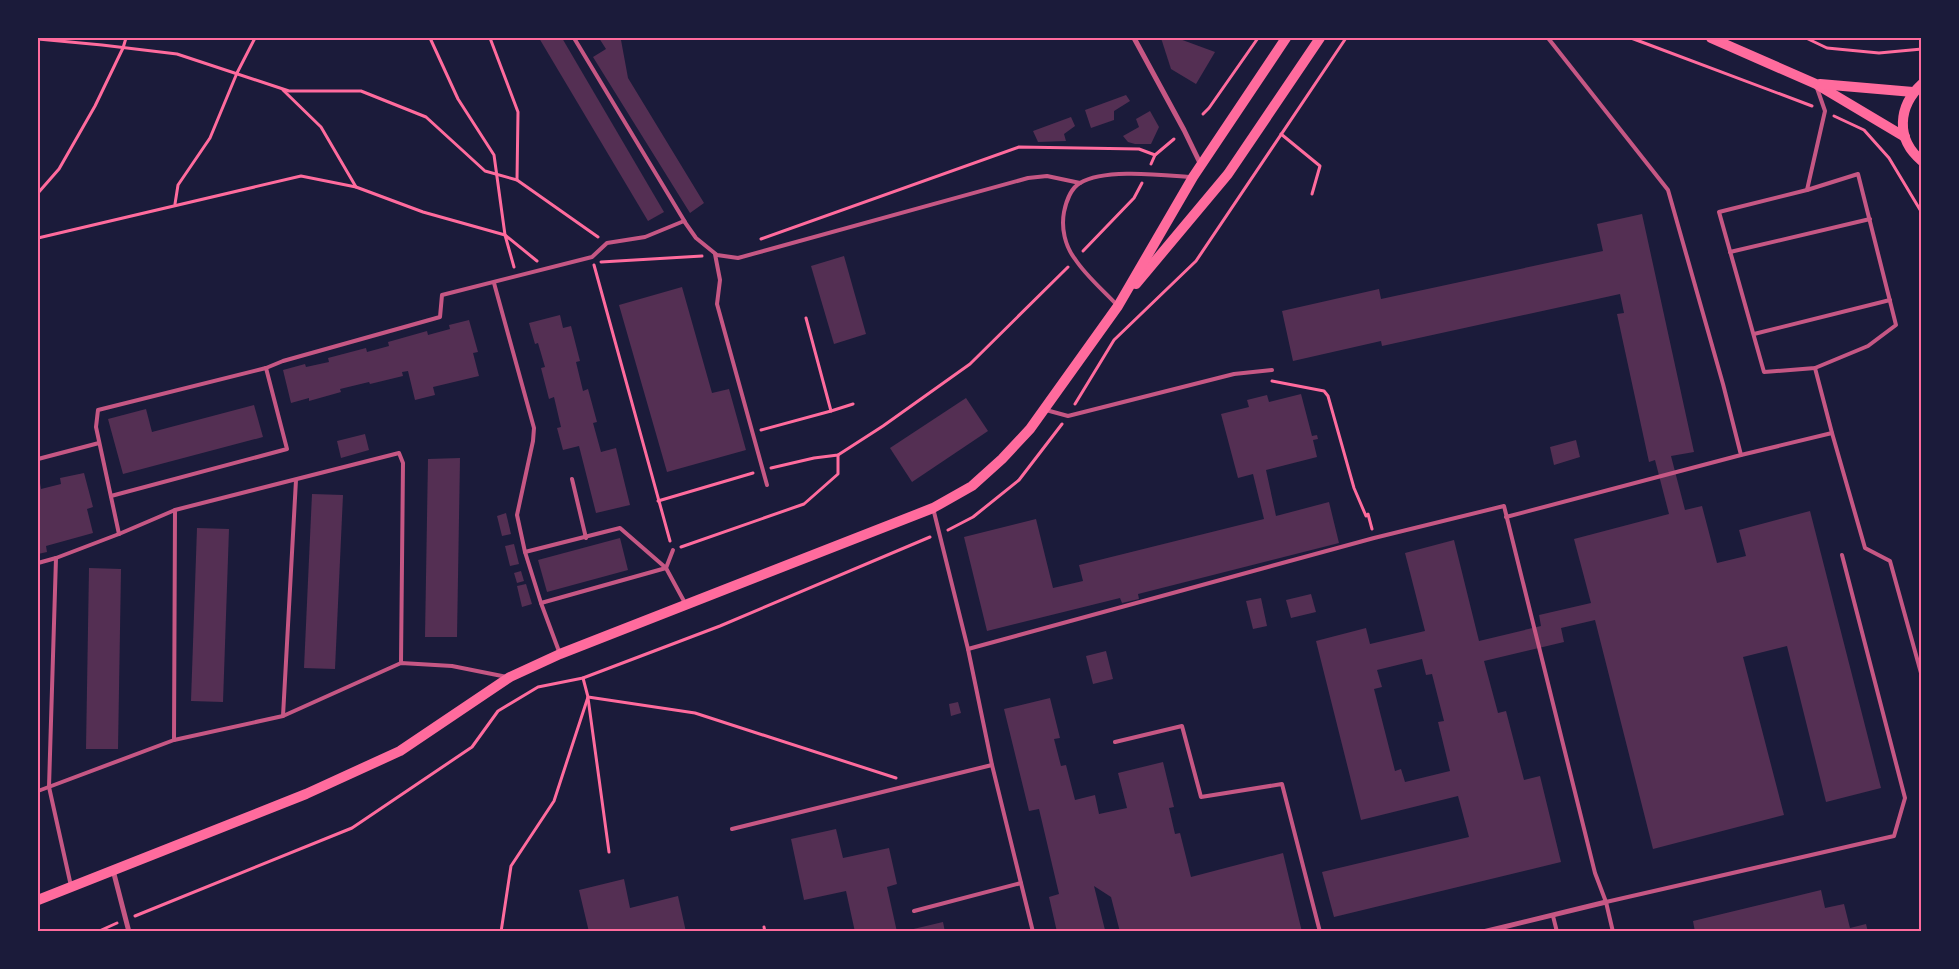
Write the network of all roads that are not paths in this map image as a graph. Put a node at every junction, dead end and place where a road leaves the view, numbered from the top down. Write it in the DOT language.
graph roads {
  1 [pos="574,38"];
  2 [pos="1134,38"];
  3 [pos="1286,38"];
  4 [pos="1320,38"];
  5 [pos="1548,38"];
  6 [pos="1712,38"];
  7 [pos="1816,84"];
  8 [pos="1922,84"];
  9 [pos="1912,92"];
  10 [pos="1905,137"];
  11 [pos="1922,161"];
  12 [pos="1200,165"];
  13 [pos="1193,177"];
  14 [pos="1080,183"];
  15 [pos="1807,190"];
  16 [pos="1870,219"];
  17 [pos="684,221"];
  18 [pos="1730,252"];
  19 [pos="717,255"];
  20 [pos="494,283"];
  21 [pos="1890,300"];
  22 [pos="1118,306"];
  23 [pos="1754,334"];
  24 [pos="266,368"];
  25 [pos="1815,368"];
  26 [pos="1272,370"];
  27 [pos="1044,409"];
  28 [pos="1832,433"];
  29 [pos="99,443"];
  30 [pos="1741,455"];
  31 [pos="38,459"];
  32 [pos="572,479"];
  33 [pos="296,480"];
  34 [pos="767,485"];
  35 [pos="111,496"];
  36 [pos="933,508"];
  37 [pos="175,510"];
  38 [pos="1506,517"];
  39 [pos="119,534"];
  40 [pos="586,538"];
  41 [pos="672,550"];
  42 [pos="526,552"];
  43 [pos="1842,555"];
  44 [pos="56,558"];
  45 [pos="38,563"];
  46 [pos="666,568"];
  47 [pos="541,603"];
  48 [pos="686,605"];
  49 [pos="968,650"];
  50 [pos="560,654"];
  51 [pos="401,662"];
  52 [pos="1921,673"];
  53 [pos="510,677"];
  54 [pos="283,716"];
  55 [pos="174,740"];
  56 [pos="1115,742"];
  57 [pos="992,765"];
  58 [pos="49,787"];
  59 [pos="38,791"];
  60 [pos="732,829"];
  61 [pos="113,870"];
  62 [pos="1021,883"];
  63 [pos="71,887"];
  64 [pos="38,900"];
  65 [pos="1606,902"];
  66 [pos="914,911"];
  67 [pos="1553,916"];
  68 [pos="129,932"];
  69 [pos="1033,932"];
  70 [pos="1320,932"];
  71 [pos="1483,932"];
  72 [pos="1556,932"];
  73 [pos="1613,932"];
  1 -- 17 [label="lane"];
  2 -- 12 [label="street"];
  3 -- 12 [label="main road"];
  4 -- 22 [label="main road"];
  5 -- 30 [label="lane"];
  6 -- 7 [label="main road"];
  7 -- 9 [label="main road"];
  7 -- 10 [label="main road"];
  7 -- 15 [label="lane"];
  8 -- 9 [label="main road"];
  9 -- 10 [label="main road"];
  10 -- 11 [label="main road"];
  12 -- 13 [label="main road"];
  13 -- 14 [label="lane"];
  13 -- 22 [label="main road"];
  14 -- 19 [label="lane"];
  14 -- 22 [label="lane"];
  15 -- 16 [label="lane"];
  15 -- 18 [label="lane"];
  16 -- 18 [label="lane"];
  16 -- 21 [label="lane"];
  17 -- 19 [label="lane"];
  17 -- 20 [label="lane"];
  18 -- 23 [label="lane"];
  19 -- 34 [label="lane"];
  20 -- 24 [label="lane"];
  20 -- 42 [label="lane"];
  21 -- 23 [label="lane"];
  21 -- 25 [label="lane"];
  22 -- 27 [label="main road"];
  23 -- 25 [label="lane"];
  24 -- 29 [label="lane"];
  24 -- 35 [label="lane"];
  25 -- 28 [label="lane"];
  26 -- 27 [label="lane"];
  27 -- 36 [label="main road"];
  28 -- 30 [label="lane"];
  28 -- 52 [label="lane"];
  29 -- 31 [label="lane"];
  29 -- 35 [label="lane"];
  30 -- 38 [label="lane"];
  32 -- 40 [label="lane"];
  33 -- 37 [label="lane"];
  33 -- 51 [label="lane"];
  33 -- 54 [label="lane"];
  35 -- 39 [label="lane"];
  36 -- 48 [label="main road"];
  36 -- 49 [label="lane"];
  37 -- 39 [label="lane"];
  37 -- 55 [label="lane"];
  38 -- 49 [label="lane"];
  38 -- 65 [label="lane"];
  39 -- 44 [label="lane"];
  40 -- 42 [label="lane"];
  40 -- 46 [label="lane"];
  41 -- 46 [label="lane"];
  42 -- 47 [label="lane"];
  43 -- 65 [label="lane"];
  44 -- 45 [label="lane"];
  44 -- 58 [label="lane"];
  46 -- 47 [label="lane"];
  46 -- 48 [label="lane"];
  47 -- 50 [label="lane"];
  48 -- 50 [label="main road"];
  49 -- 57 [label="lane"];
  50 -- 53 [label="main road"];
  51 -- 53 [label="lane"];
  51 -- 54 [label="lane"];
  53 -- 61 [label="main road"];
  54 -- 55 [label="lane"];
  55 -- 58 [label="lane"];
  56 -- 70 [label="lane"];
  57 -- 60 [label="lane"];
  57 -- 62 [label="lane"];
  58 -- 59 [label="lane"];
  58 -- 63 [label="lane"];
  61 -- 63 [label="main road"];
  61 -- 68 [label="street"];
  62 -- 66 [label="lane"];
  62 -- 69 [label="lane"];
  63 -- 64 [label="main road"];
  65 -- 67 [label="street"];
  65 -- 73 [label="lane"];
  67 -- 71 [label="street"];
  67 -- 72 [label="lane"];
}
